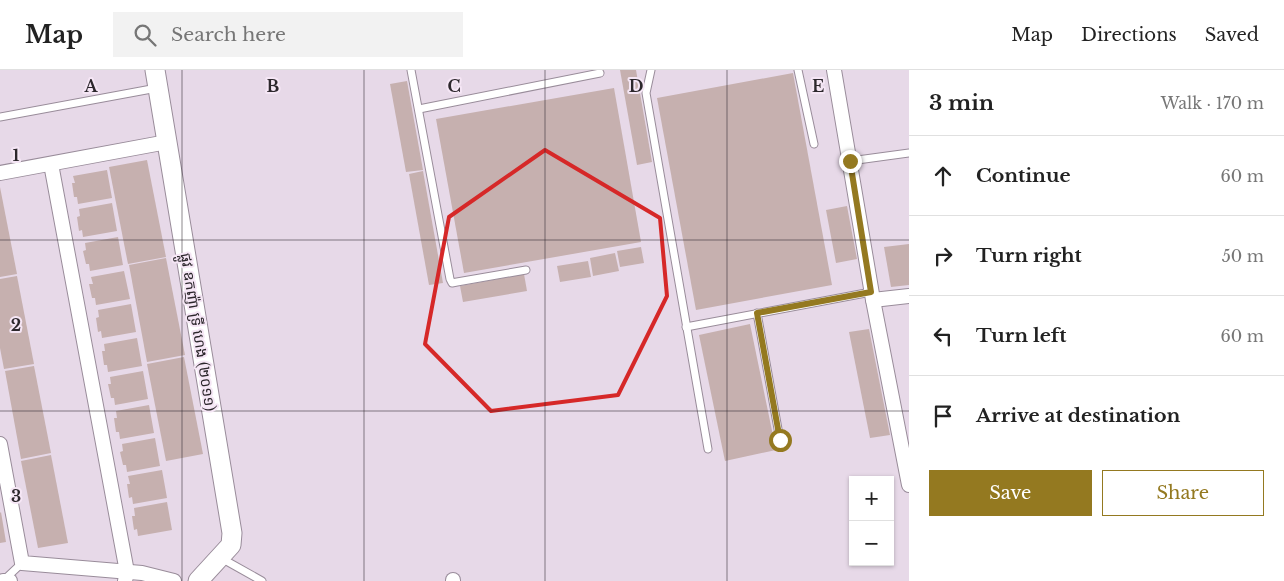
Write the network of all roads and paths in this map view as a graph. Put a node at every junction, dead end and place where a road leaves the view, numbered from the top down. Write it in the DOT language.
graph roads {
  1 [pos="411,70"];
  2 [pos="651,70"];
  3 [pos="798,70"];
  4 [pos="834,70"];
  5 [pos="600,74"];
  6 [pos="156,79"];
  7 [pos="418,109"];
  8 [pos="0,117"];
  9 [pos="167,142"];
  10 [pos="814,144"];
  11 [pos="909,153"];
  12 [pos="850,161"];
  13 [pos="51,164"];
  14 [pos="0,173"];
  15 [pos="526,270"];
  16 [pos="872,296"];
  17 [pos="909,296"];
  18 [pos="757,313"];
  19 [pos="686,326"];
  20 [pos="780,440"];
  21 [pos="905,442"];
  22 [pos="0,444"];
  23 [pos="708,449"];
  24 [pos="909,485"];
  25 [pos="220,558"];
  26 [pos="22,563"];
  27 [pos="126,577"];
  28 [pos="3,581"];
  29 [pos="10,581"];
  30 [pos="174,581"];
  31 [pos="198,581"];
  32 [pos="262,581"];
  1 -- 7 [label="lane"];
  2 -- 19 [label="lane"];
  3 -- 10 [label="lane"];
  4 -- 12 [label="street"];
  5 -- 7 [label="lane"];
  6 -- 8 [label="lane"];
  6 -- 9 [label="main road, ផ្លូវ ឧកញ៉ា ទ្រី ហេង (២០១១)"];
  7 -- 15 [label="lane"];
  9 -- 13 [label="street"];
  9 -- 25 [label="main road, ផ្លូវ ឧកញ៉ា ទ្រី ហេង (២០១១)"];
  11 -- 12 [label="lane"];
  12 -- 16 [label="street"];
  13 -- 14 [label="street"];
  13 -- 27 [label="street"];
  16 -- 17 [label="street"];
  16 -- 18 [label="lane"];
  16 -- 21 [label="street"];
  18 -- 19 [label="lane"];
  18 -- 20 [label="lane"];
  19 -- 23 [label="lane"];
  21 -- 24 [label="street"];
  22 -- 26 [label="street"];
  25 -- 31 [label="main road, ផ្លូវ ឧកញ៉ា ទ្រី ហេង (២០១១)"];
  25 -- 32 [label="lane"];
  26 -- 27 [label="street"];
  26 -- 28 [label="lane"];
  27 -- 30 [label="street"];
  28 -- 29 [label="street"];
}
